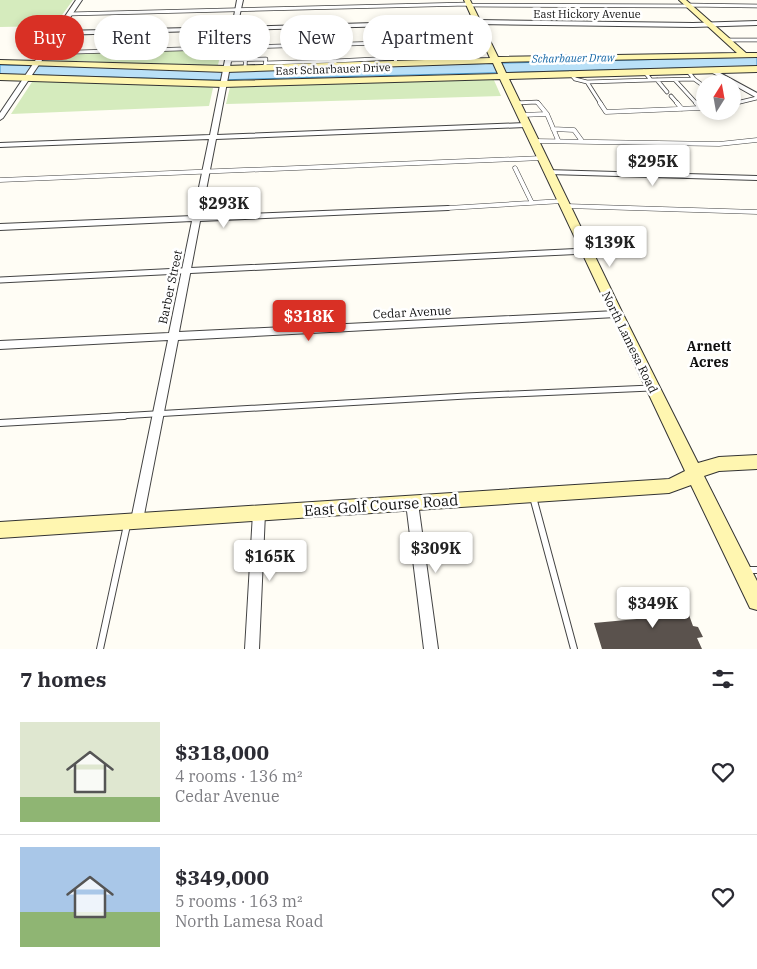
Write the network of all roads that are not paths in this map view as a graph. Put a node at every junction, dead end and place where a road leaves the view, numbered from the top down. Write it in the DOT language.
graph roads {
  1 [pos="79,0"];
  2 [pos="240,0"];
  3 [pos="468,3"];
  4 [pos="686,4"];
  5 [pos="757,6"];
  6 [pos="238,10"];
  7 [pos="69,14"];
  8 [pos="237,15"];
  9 [pos="474,15"];
  10 [pos="492,22"];
  11 [pos="757,23"];
  12 [pos="363,25"];
  13 [pos="710,25"];
  14 [pos="270,27"];
  15 [pos="179,30"];
  16 [pos="84,32"];
  17 [pos="727,40"];
  18 [pos="757,40"];
  19 [pos="363,44"];
  20 [pos="270,48"];
  21 [pos="179,50"];
  22 [pos="84,52"];
  23 [pos="492,53"];
  24 [pos="744,55"];
  25 [pos="757,55"];
  26 [pos="39,60"];
  27 [pos="228,60"];
  28 [pos="246,60"];
  29 [pos="414,60"];
  30 [pos="448,60"];
  31 [pos="395,61"];
  32 [pos="464,61"];
  33 [pos="0,62"];
  34 [pos="37,63"];
  35 [pos="227,64"];
  36 [pos="246,64"];
  37 [pos="499,68"];
  38 [pos="757,69"];
  39 [pos="688,70"];
  40 [pos="711,70"];
  41 [pos="644,71"];
  42 [pos="570,73"];
  43 [pos="0,77"];
  44 [pos="28,78"];
  45 [pos="694,79"];
  46 [pos="651,80"];
  47 [pos="657,80"];
  48 [pos="675,80"];
  49 [pos="587,82"];
  50 [pos="223,84"];
  51 [pos="667,92"];
  52 [pos="671,96"];
  53 [pos="757,97"];
  54 [pos="696,101"];
  55 [pos="741,101"];
  56 [pos="696,108"];
  57 [pos="682,109"];
  58 [pos="521,114"];
  59 [pos="547,114"];
  60 [pos="0,118"];
  61 [pos="553,129"];
  62 [pos="212,136"];
  63 [pos="558,140"];
  64 [pos="757,140"];
  65 [pos="533,141"];
  66 [pos="582,141"];
  67 [pos="0,145"];
  68 [pos="542,158"];
  69 [pos="515,168"];
  70 [pos="205,172"];
  71 [pos="549,172"];
  72 [pos="757,178"];
  73 [pos="0,180"];
  74 [pos="532,203"];
  75 [pos="564,204"];
  76 [pos="448,208"];
  77 [pos="755,212"];
  78 [pos="757,217"];
  79 [pos="196,218"];
  80 [pos="0,227"];
  81 [pos="587,251"];
  82 [pos="186,271"];
  83 [pos="0,280"];
  84 [pos="616,314"];
  85 [pos="172,336"];
  86 [pos="0,345"];
  87 [pos="652,388"];
  88 [pos="157,413"];
  89 [pos="0,423"];
  90 [pos="757,462"];
  91 [pos="694,474"];
  92 [pos="533,495"];
  93 [pos="412,503"];
  94 [pos="259,513"];
  95 [pos="132,520"];
  96 [pos="0,530"];
  97 [pos="749,570"];
  98 [pos="757,601"];
  99 [pos="100,649"];
  100 [pos="252,649"];
  101 [pos="431,649"];
  102 [pos="574,649"];
  1 -- 7 [label="street"];
  2 -- 6 [label="street, Barber Street"];
  3 -- 4 [label="lane"];
  3 -- 6 [label="lane"];
  3 -- 9 [label="main road, North Lamesa Road"];
  4 -- 5 [label="lane"];
  4 -- 13 [label="main road"];
  6 -- 7 [label="lane"];
  6 -- 8 [label="street, Barber Street"];
  10 -- 13 [label="street, East Hickory Avenue"];
  11 -- 13 [label="street, East Hickory Avenue"];
  12 -- 14 [label="street, East Hickory Avenue"];
  13 -- 17 [label="main road"];
  15 -- 16 [label="street, East Hickory Avenue"];
  17 -- 18 [label="lane"];
  17 -- 24 [label="main road"];
  19 -- 20 [label="lane"];
  21 -- 22 [label="lane"];
  23 -- 37 [label="main road, North Lamesa Road"];
  24 -- 25 [label="main road, East Scharbauer Drive"];
  24 -- 37 [label="main road, East Scharbauer Drive"];
  26 -- 34 [label="street"];
  27 -- 35 [label="street, Barber Street"];
  28 -- 36 [label="lane"];
  29 -- 31 [label="main road, East Scharbauer Drive"];
  30 -- 32 [label="main road, East Scharbauer Drive"];
  31 -- 36 [label="main road, East Scharbauer Drive"];
  32 -- 37 [label="main road, East Scharbauer Drive"];
  33 -- 34 [label="main road, East Scharbauer Drive"];
  34 -- 35 [label="main road, East Scharbauer Drive"];
  34 -- 44 [label="street"];
  35 -- 36 [label="main road, East Scharbauer Drive"];
  35 -- 50 [label="street, Barber Street"];
  37 -- 42 [label="main road, East Scharbauer Drive"];
  37 -- 50 [label="main road, East Scharbauer Drive"];
  37 -- 58 [label="main road, North Lamesa Road"];
  38 -- 40 [label="main road, East Scharbauer Drive"];
  39 -- 40 [label="main road, East Scharbauer Drive"];
  39 -- 41 [label="main road, East Scharbauer Drive"];
  39 -- 45 [label="lane"];
  40 -- 53 [label="street"];
  41 -- 42 [label="main road, East Scharbauer Drive"];
  41 -- 46 [label="lane"];
  42 -- 49 [label="lane"];
  43 -- 44 [label="main road, East Scharbauer Drive"];
  44 -- 50 [label="main road, East Scharbauer Drive"];
  44 -- 60 [label="street"];
  45 -- 48 [label="lane"];
  46 -- 47 [label="lane"];
  46 -- 49 [label="lane"];
  47 -- 48 [label="lane"];
  47 -- 51 [label="lane"];
  48 -- 54 [label="lane"];
  49 -- 57 [label="lane"];
  50 -- 62 [label="street, Barber Street"];
  52 -- 57 [label="lane"];
  53 -- 55 [label="lane"];
  56 -- 57 [label="lane"];
  58 -- 59 [label="lane"];
  58 -- 59 [label="lane"];
  58 -- 62 [label="street"];
  58 -- 65 [label="main road, North Lamesa Road"];
  59 -- 61 [label="lane"];
  61 -- 63 [label="lane"];
  61 -- 66 [label="lane"];
  62 -- 67 [label="street"];
  62 -- 70 [label="street, Barber Street"];
  63 -- 65 [label="lane"];
  63 -- 66 [label="lane"];
  64 -- 66 [label="lane"];
  65 -- 68 [label="main road, North Lamesa Road"];
  68 -- 70 [label="lane"];
  68 -- 71 [label="main road, North Lamesa Road"];
  69 -- 74 [label="lane"];
  70 -- 73 [label="lane"];
  70 -- 79 [label="street, Barber Street"];
  71 -- 72 [label="street"];
  71 -- 75 [label="main road, North Lamesa Road"];
  74 -- 75 [label="lane"];
  74 -- 76 [label="lane"];
  75 -- 77 [label="lane"];
  75 -- 81 [label="main road, North Lamesa Road"];
  76 -- 79 [label="street"];
  77 -- 78 [label="lane"];
  79 -- 80 [label="street"];
  79 -- 82 [label="street, Barber Street"];
  81 -- 82 [label="lane"];
  81 -- 84 [label="main road, North Lamesa Road"];
  82 -- 83 [label="lane"];
  82 -- 85 [label="street, Barber Street"];
  84 -- 85 [label="street, Cedar Avenue"];
  84 -- 87 [label="main road, North Lamesa Road"];
  85 -- 86 [label="street, Cedar Avenue"];
  85 -- 88 [label="street, Barber Street"];
  87 -- 88 [label="lane"];
  87 -- 91 [label="main road, North Lamesa Road"];
  88 -- 89 [label="lane"];
  88 -- 95 [label="street, Barber Street"];
  90 -- 91 [label="main road, East Golf Course Road"];
  91 -- 92 [label="main road, East Golf Course Road"];
  91 -- 97 [label="main road, North Lamesa Road"];
  92 -- 93 [label="main road, East Golf Course Road"];
  92 -- 102 [label="lane"];
  93 -- 94 [label="main road, East Golf Course Road"];
  93 -- 101 [label="street"];
  94 -- 95 [label="main road, East Golf Course Road"];
  94 -- 100 [label="street"];
  95 -- 96 [label="main road, East Golf Course Road"];
  95 -- 99 [label="lane"];
  97 -- 98 [label="main road, North Lamesa Road"];
}
